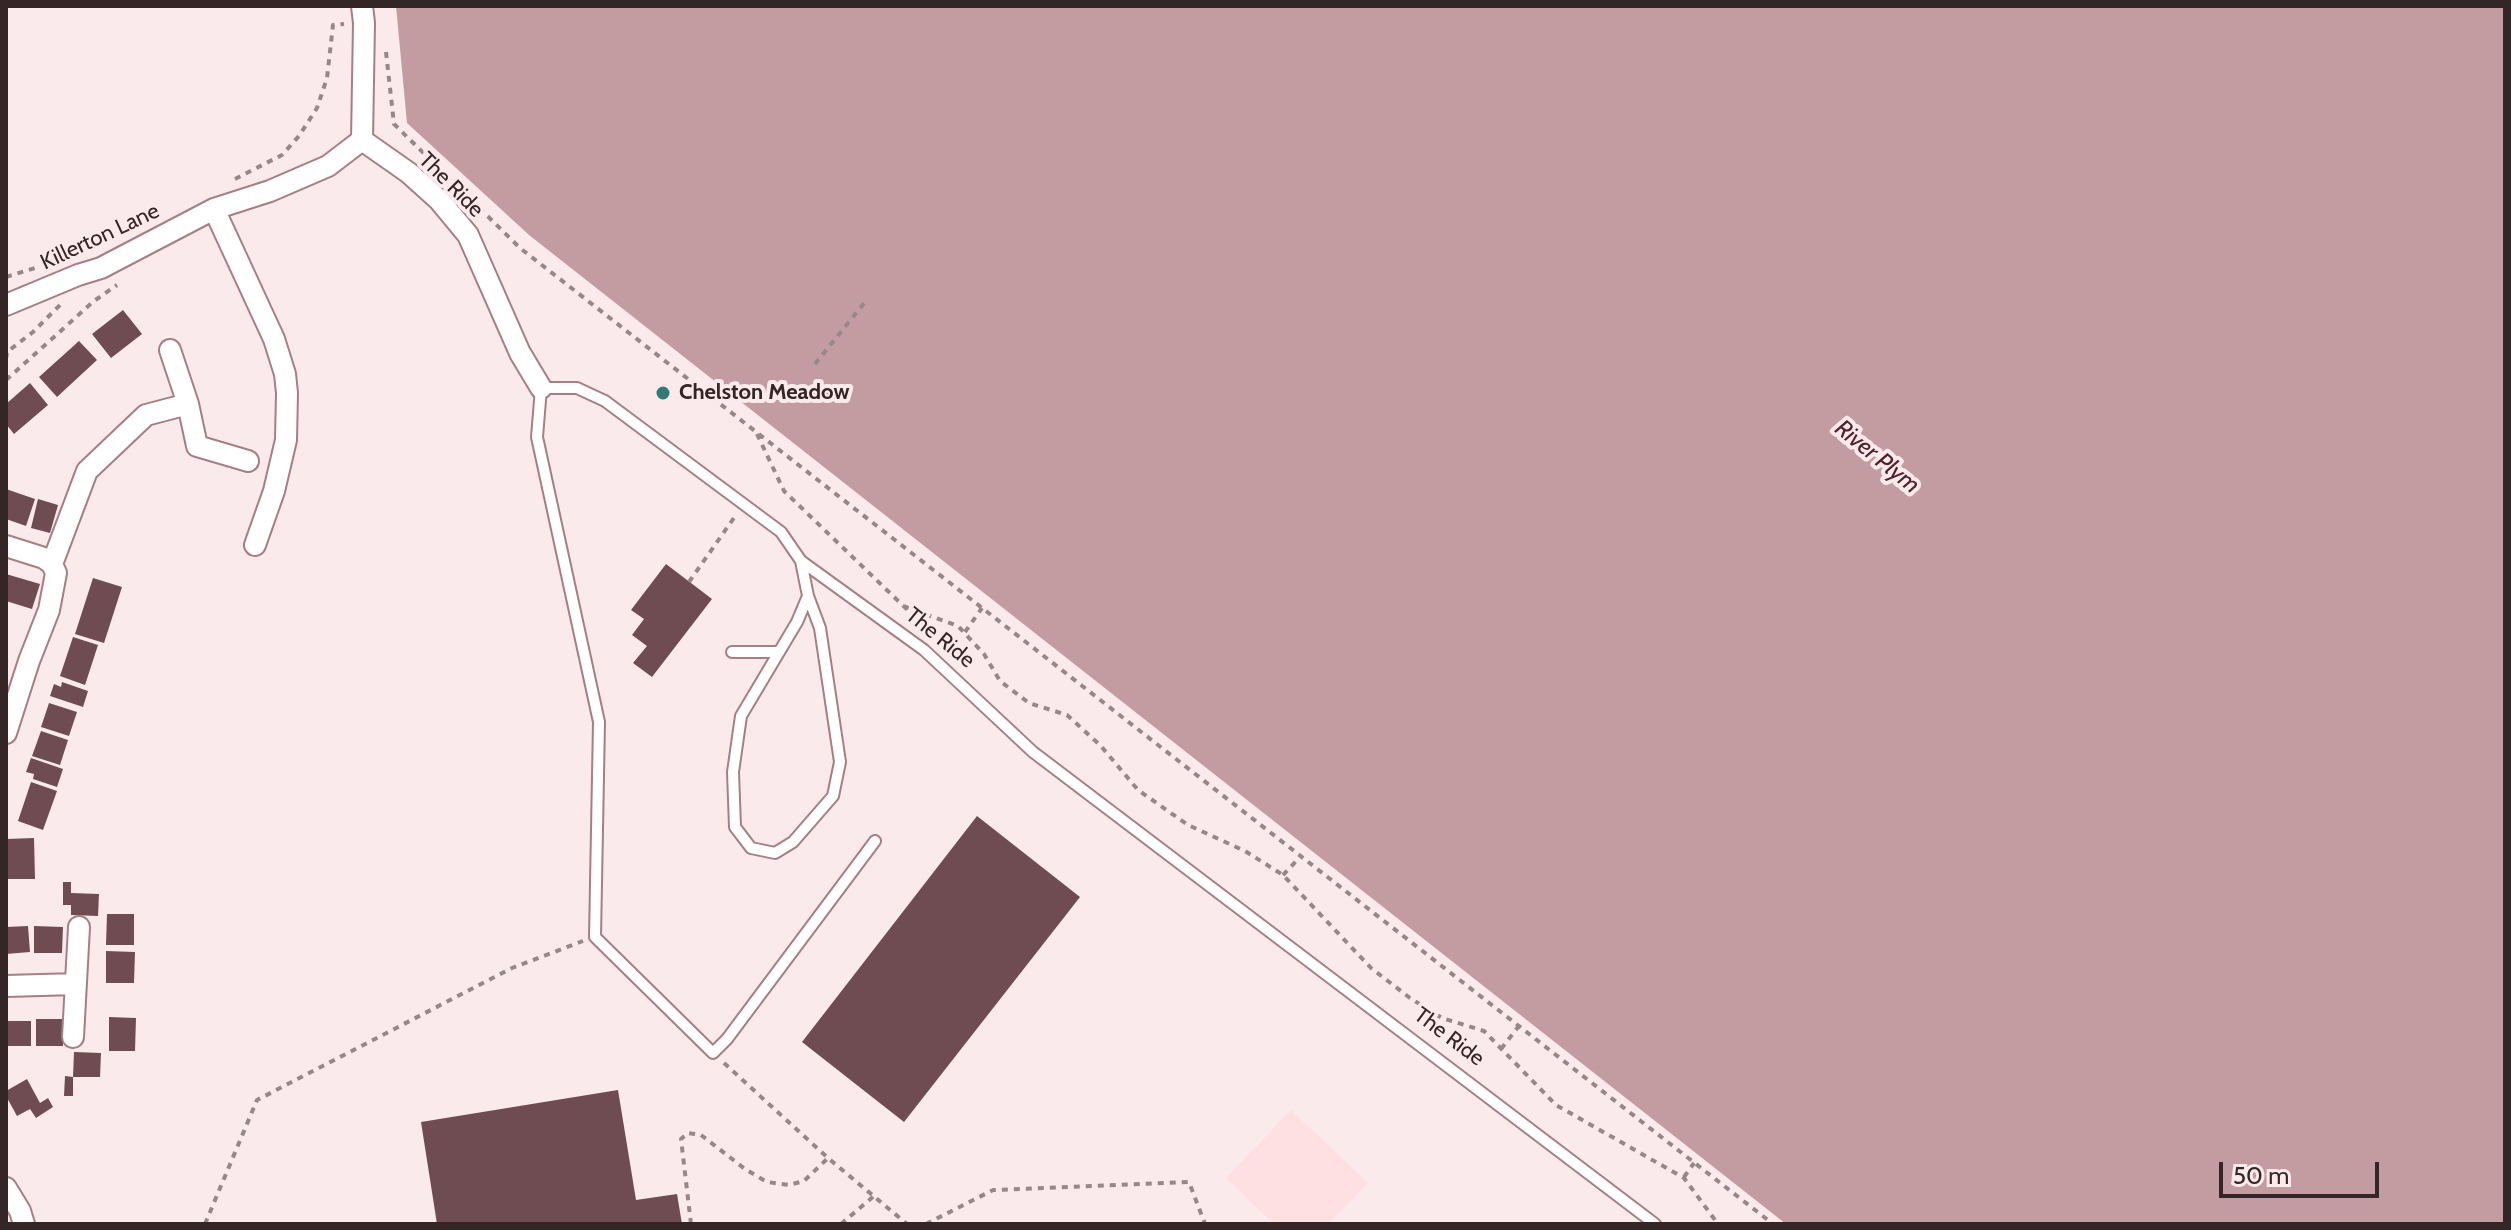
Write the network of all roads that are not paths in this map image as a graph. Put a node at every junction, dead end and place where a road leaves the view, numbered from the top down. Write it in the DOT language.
graph roads {
  1 [pos="363,14"];
  2 [pos="362,140"];
  3 [pos="214,209"];
  4 [pos="6,305"];
  5 [pos="170,350"];
  6 [pos="541,388"];
  7 [pos="188,404"];
  8 [pos="248,461"];
  9 [pos="255,545"];
  10 [pos="6,546"];
  11 [pos="801,561"];
  12 [pos="52,564"];
  13 [pos="808,596"];
  14 [pos="732,652"];
  15 [pos="778,652"];
  16 [pos="6,733"];
  17 [pos="875,841"];
  18 [pos="79,927"];
  19 [pos="76,984"];
  20 [pos="6,986"];
  21 [pos="73,1037"];
  22 [pos="6,1188"];
  23 [pos="24,1224"];
  24 [pos="1655,1224"];
  1 -- 2 [label="street"];
  2 -- 3 [label="street, Killerton Lane"];
  2 -- 6 [label="street, The Ride"];
  3 -- 4 [label="street, Killerton Lane"];
  3 -- 9 [label="street"];
  5 -- 7 [label="street"];
  6 -- 11 [label="lane, The Ride"];
  6 -- 17 [label="lane"];
  7 -- 8 [label="street"];
  7 -- 12 [label="street"];
  10 -- 12 [label="street"];
  11 -- 13 [label="lane"];
  11 -- 24 [label="lane, The Ride"];
  12 -- 16 [label="street"];
  13 -- 15 [label="lane"];
  13 -- 15 [label="lane"];
  14 -- 15 [label="lane"];
  18 -- 19 [label="street"];
  19 -- 20 [label="street"];
  19 -- 21 [label="street"];
  22 -- 23 [label="street"];
}
